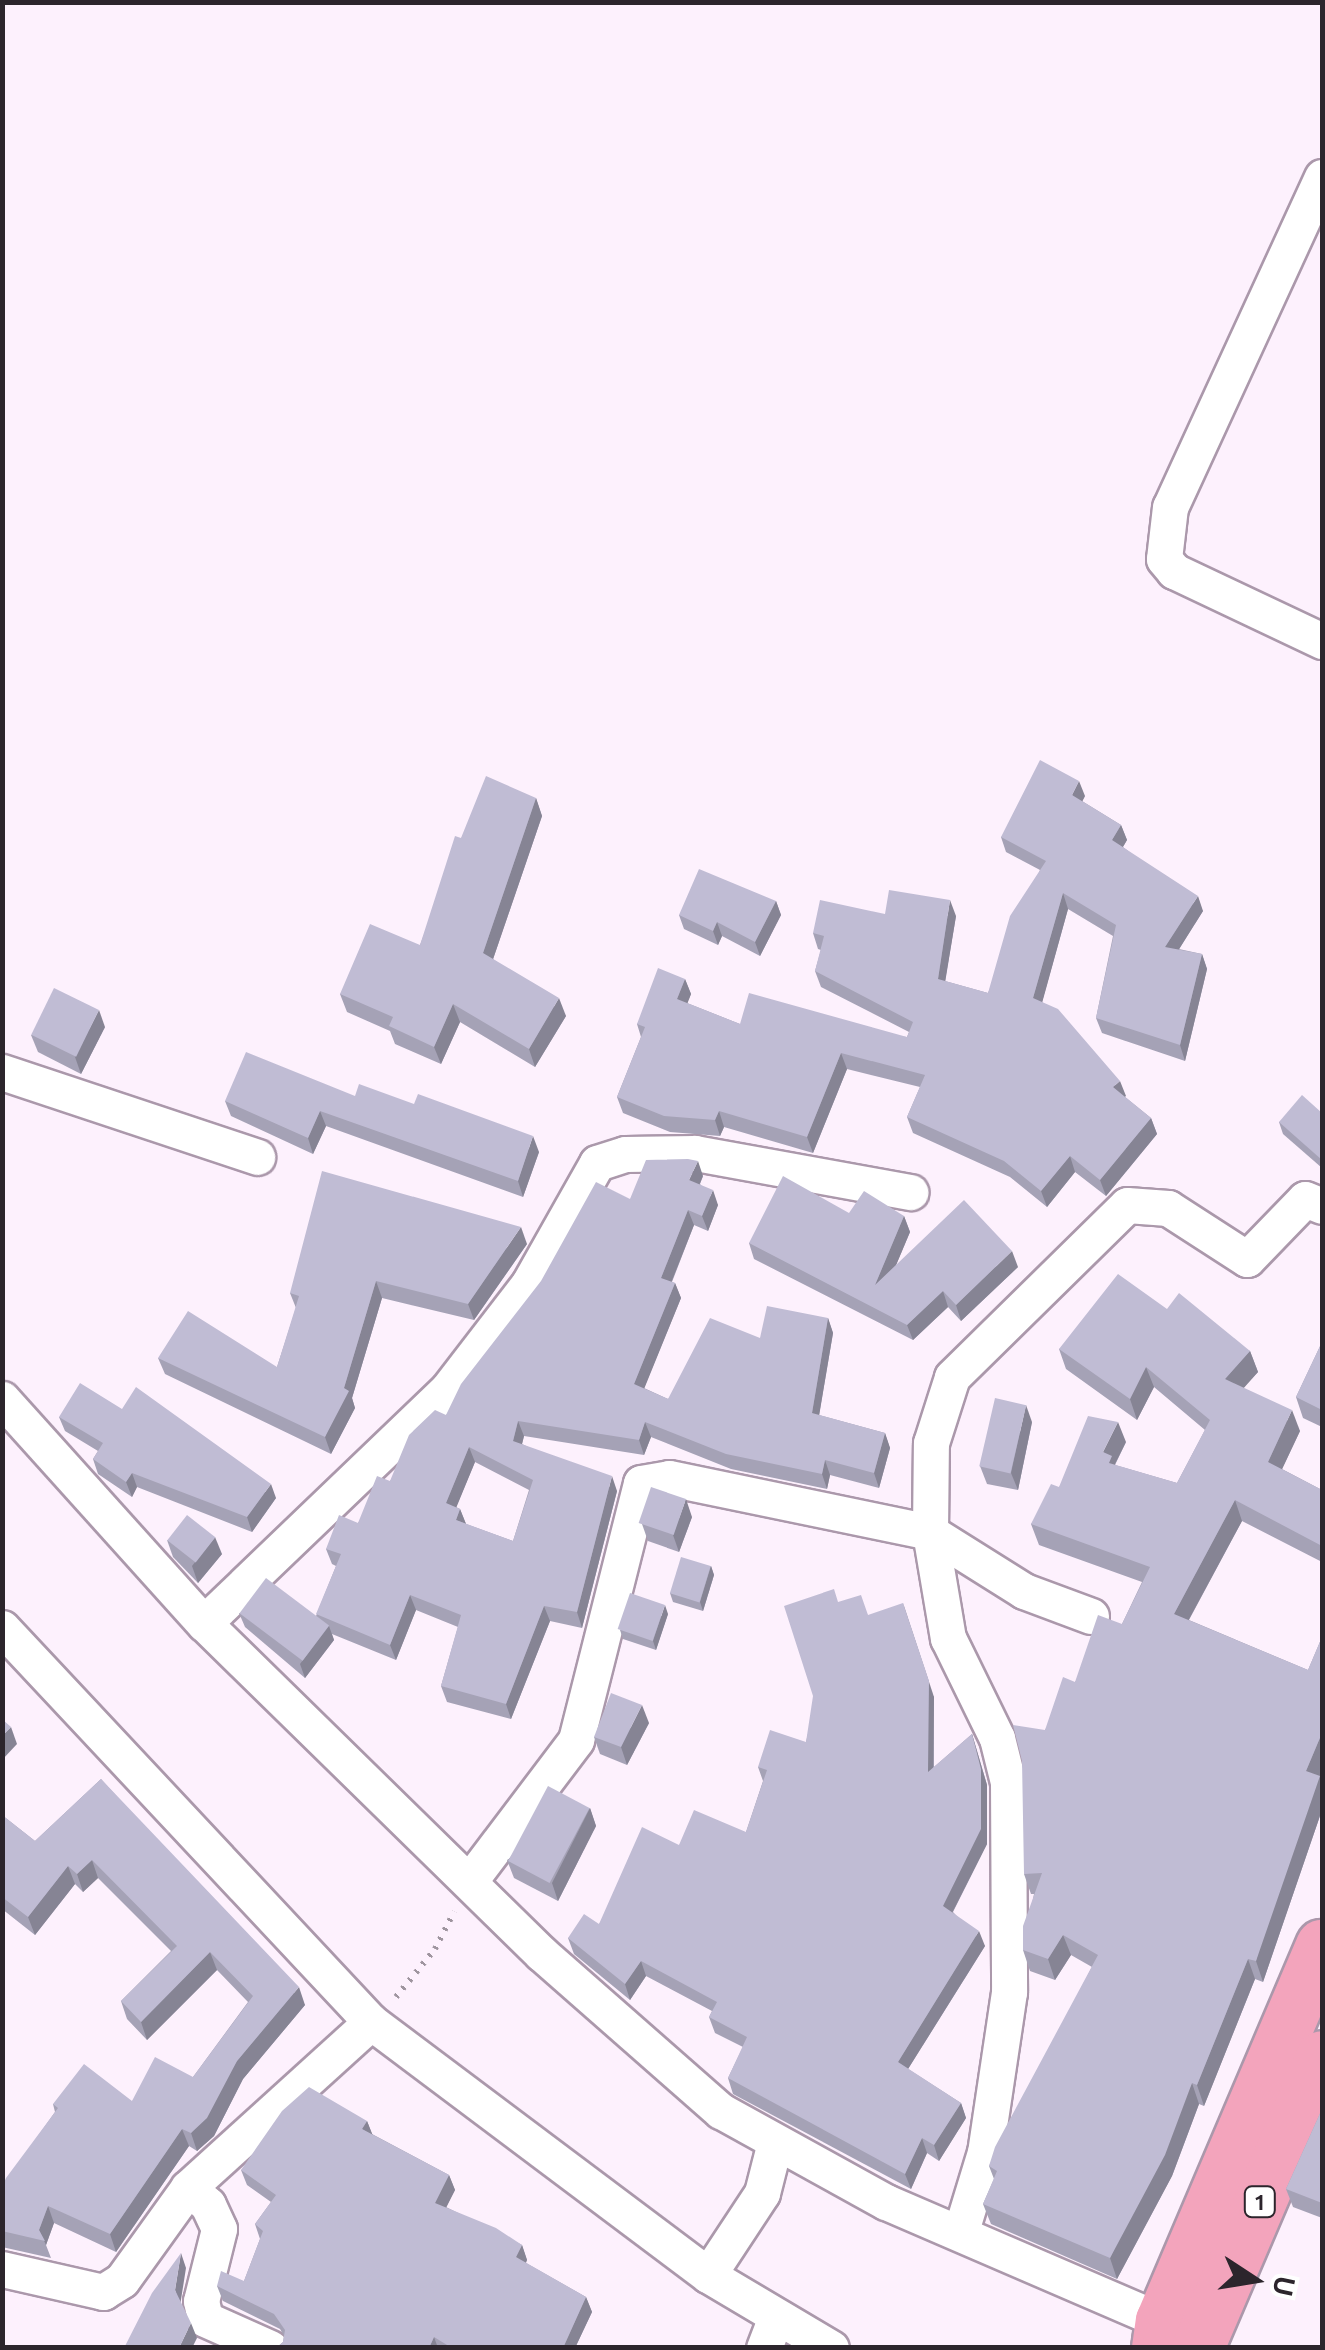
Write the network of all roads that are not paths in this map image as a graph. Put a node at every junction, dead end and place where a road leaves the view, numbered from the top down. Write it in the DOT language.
graph roads {
  1 [pos="1322,177"];
  2 [pos="1322,640"];
  3 [pos="2,1072"];
  4 [pos="257,1158"];
  5 [pos="910,1192"];
  6 [pos="1322,1206"];
  7 [pos="2,1400"];
  8 [pos="930,1532"];
  9 [pos="1091,1616"];
  10 [pos="204,1622"];
  11 [pos="3,1629"];
  12 [pos="471,1878"];
  13 [pos="1322,1946"];
  14 [pos="382,2011"];
  15 [pos="1322,2057"];
  16 [pos="774,2146"];
  17 [pos="188,2188"];
  18 [pos="962,2232"];
  19 [pos="718,2262"];
  20 [pos="2,2268"];
  21 [pos="769,2334"];
  22 [pos="1173,2339"];
  23 [pos="270,2348"];
  24 [pos="831,2348"];
  1 -- 2 [label="street"];
  3 -- 4 [label="street"];
  5 -- 10 [label="street"];
  6 -- 8 [label="street"];
  7 -- 10 [label="street"];
  8 -- 9 [label="street"];
  8 -- 12 [label="street"];
  8 -- 18 [label="street"];
  10 -- 12 [label="street"];
  11 -- 14 [label="street"];
  12 -- 16 [label="street"];
  13 -- 22 [label="highway"];
  14 -- 17 [label="street"];
  14 -- 19 [label="street"];
  15 -- 22 [label="highway, 1"];
  16 -- 18 [label="street"];
  16 -- 19 [label="street"];
  17 -- 20 [label="street"];
  17 -- 23 [label="street"];
  18 -- 22 [label="street"];
  19 -- 21 [label="street"];
  21 -- 24 [label="street"];
}
